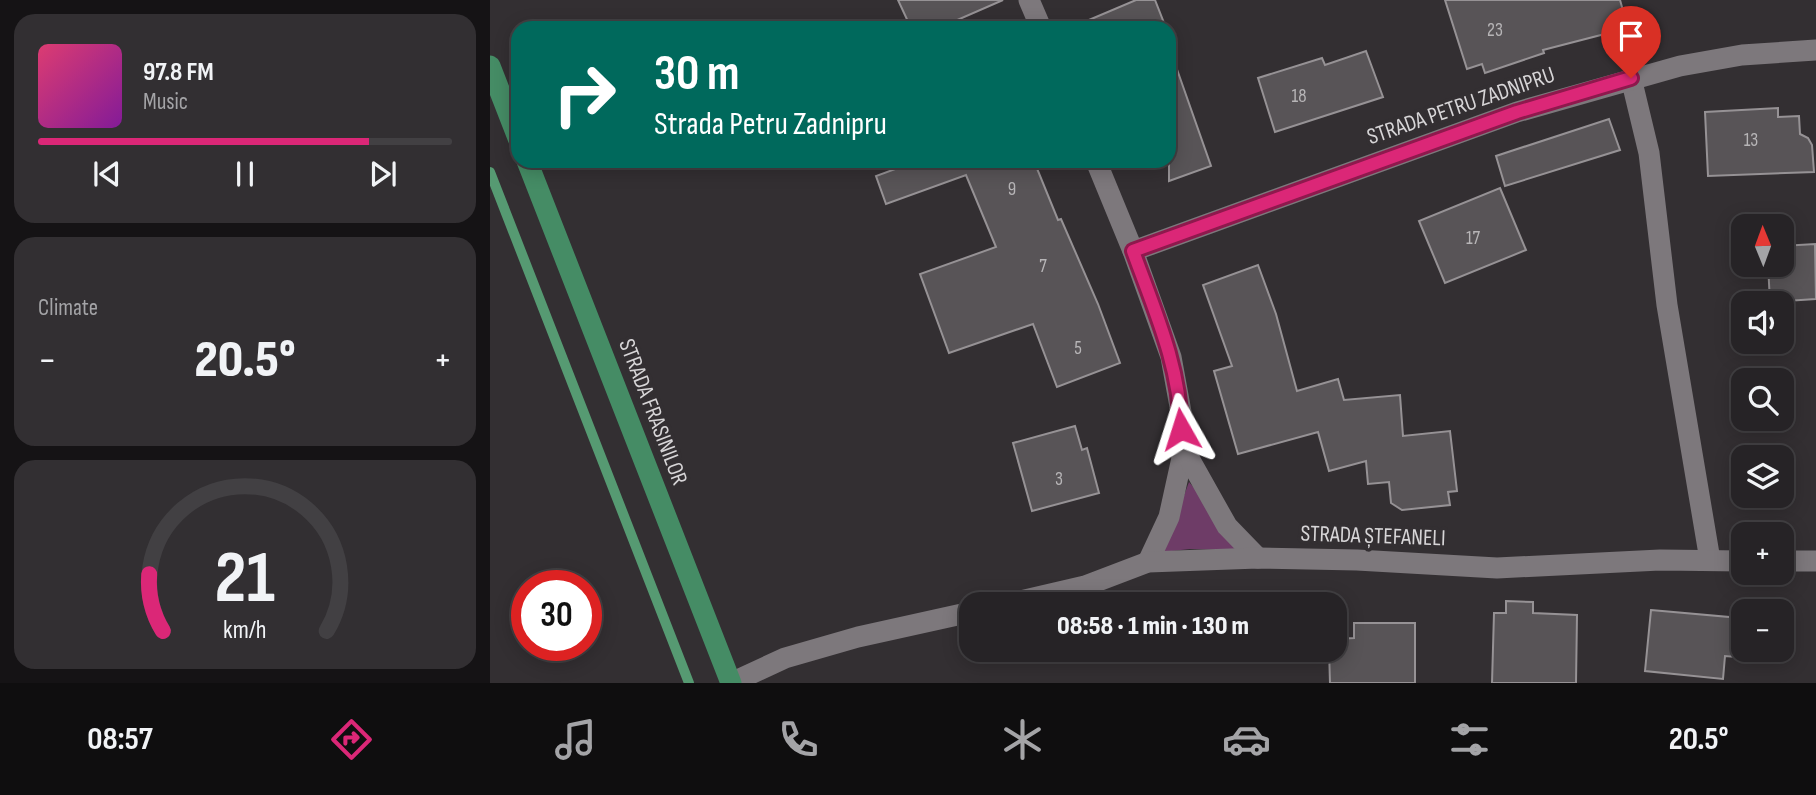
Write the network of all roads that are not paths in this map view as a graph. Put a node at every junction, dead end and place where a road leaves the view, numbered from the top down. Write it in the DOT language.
graph roads {
  1 [pos="1029,0"];
  2 [pos="1038,21"];
  3 [pos="1816,50"];
  4 [pos="490,66"];
  5 [pos="1631,78"];
  6 [pos="511,120"];
  7 [pos="530,168"];
  8 [pos="1099,168"];
  9 [pos="1133,251"];
  10 [pos="1182,446"];
  11 [pos="1258,558"];
  12 [pos="1710,560"];
  13 [pos="1731,561"];
  14 [pos="1794,561"];
  15 [pos="1816,561"];
  16 [pos="1148,562"];
  17 [pos="1059,592"];
  18 [pos="959,615"];
  19 [pos="731,683"];
  1 -- 2 [label="street"];
  3 -- 5 [label="street, STRADA PETRU ZADNIPRU"];
  4 -- 6 [label="main road"];
  5 -- 9 [label="street, STRADA PETRU ZADNIPRU"];
  5 -- 12 [label="street"];
  7 -- 19 [label="main road, STRADA FRASINILOR"];
  8 -- 9 [label="street"];
  9 -- 10 [label="street"];
  10 -- 11 [label="street"];
  10 -- 16 [label="street"];
  11 -- 12 [label="street, STRADA ȘTEFANELI"];
  11 -- 16 [label="street, STRADA ȘTEFANELI"];
  12 -- 13 [label="street, STRADA ȘTEFANELI"];
  14 -- 15 [label="street"];
  16 -- 17 [label="street, STRADA ȘTEFANELI"];
  18 -- 19 [label="street"];
}
